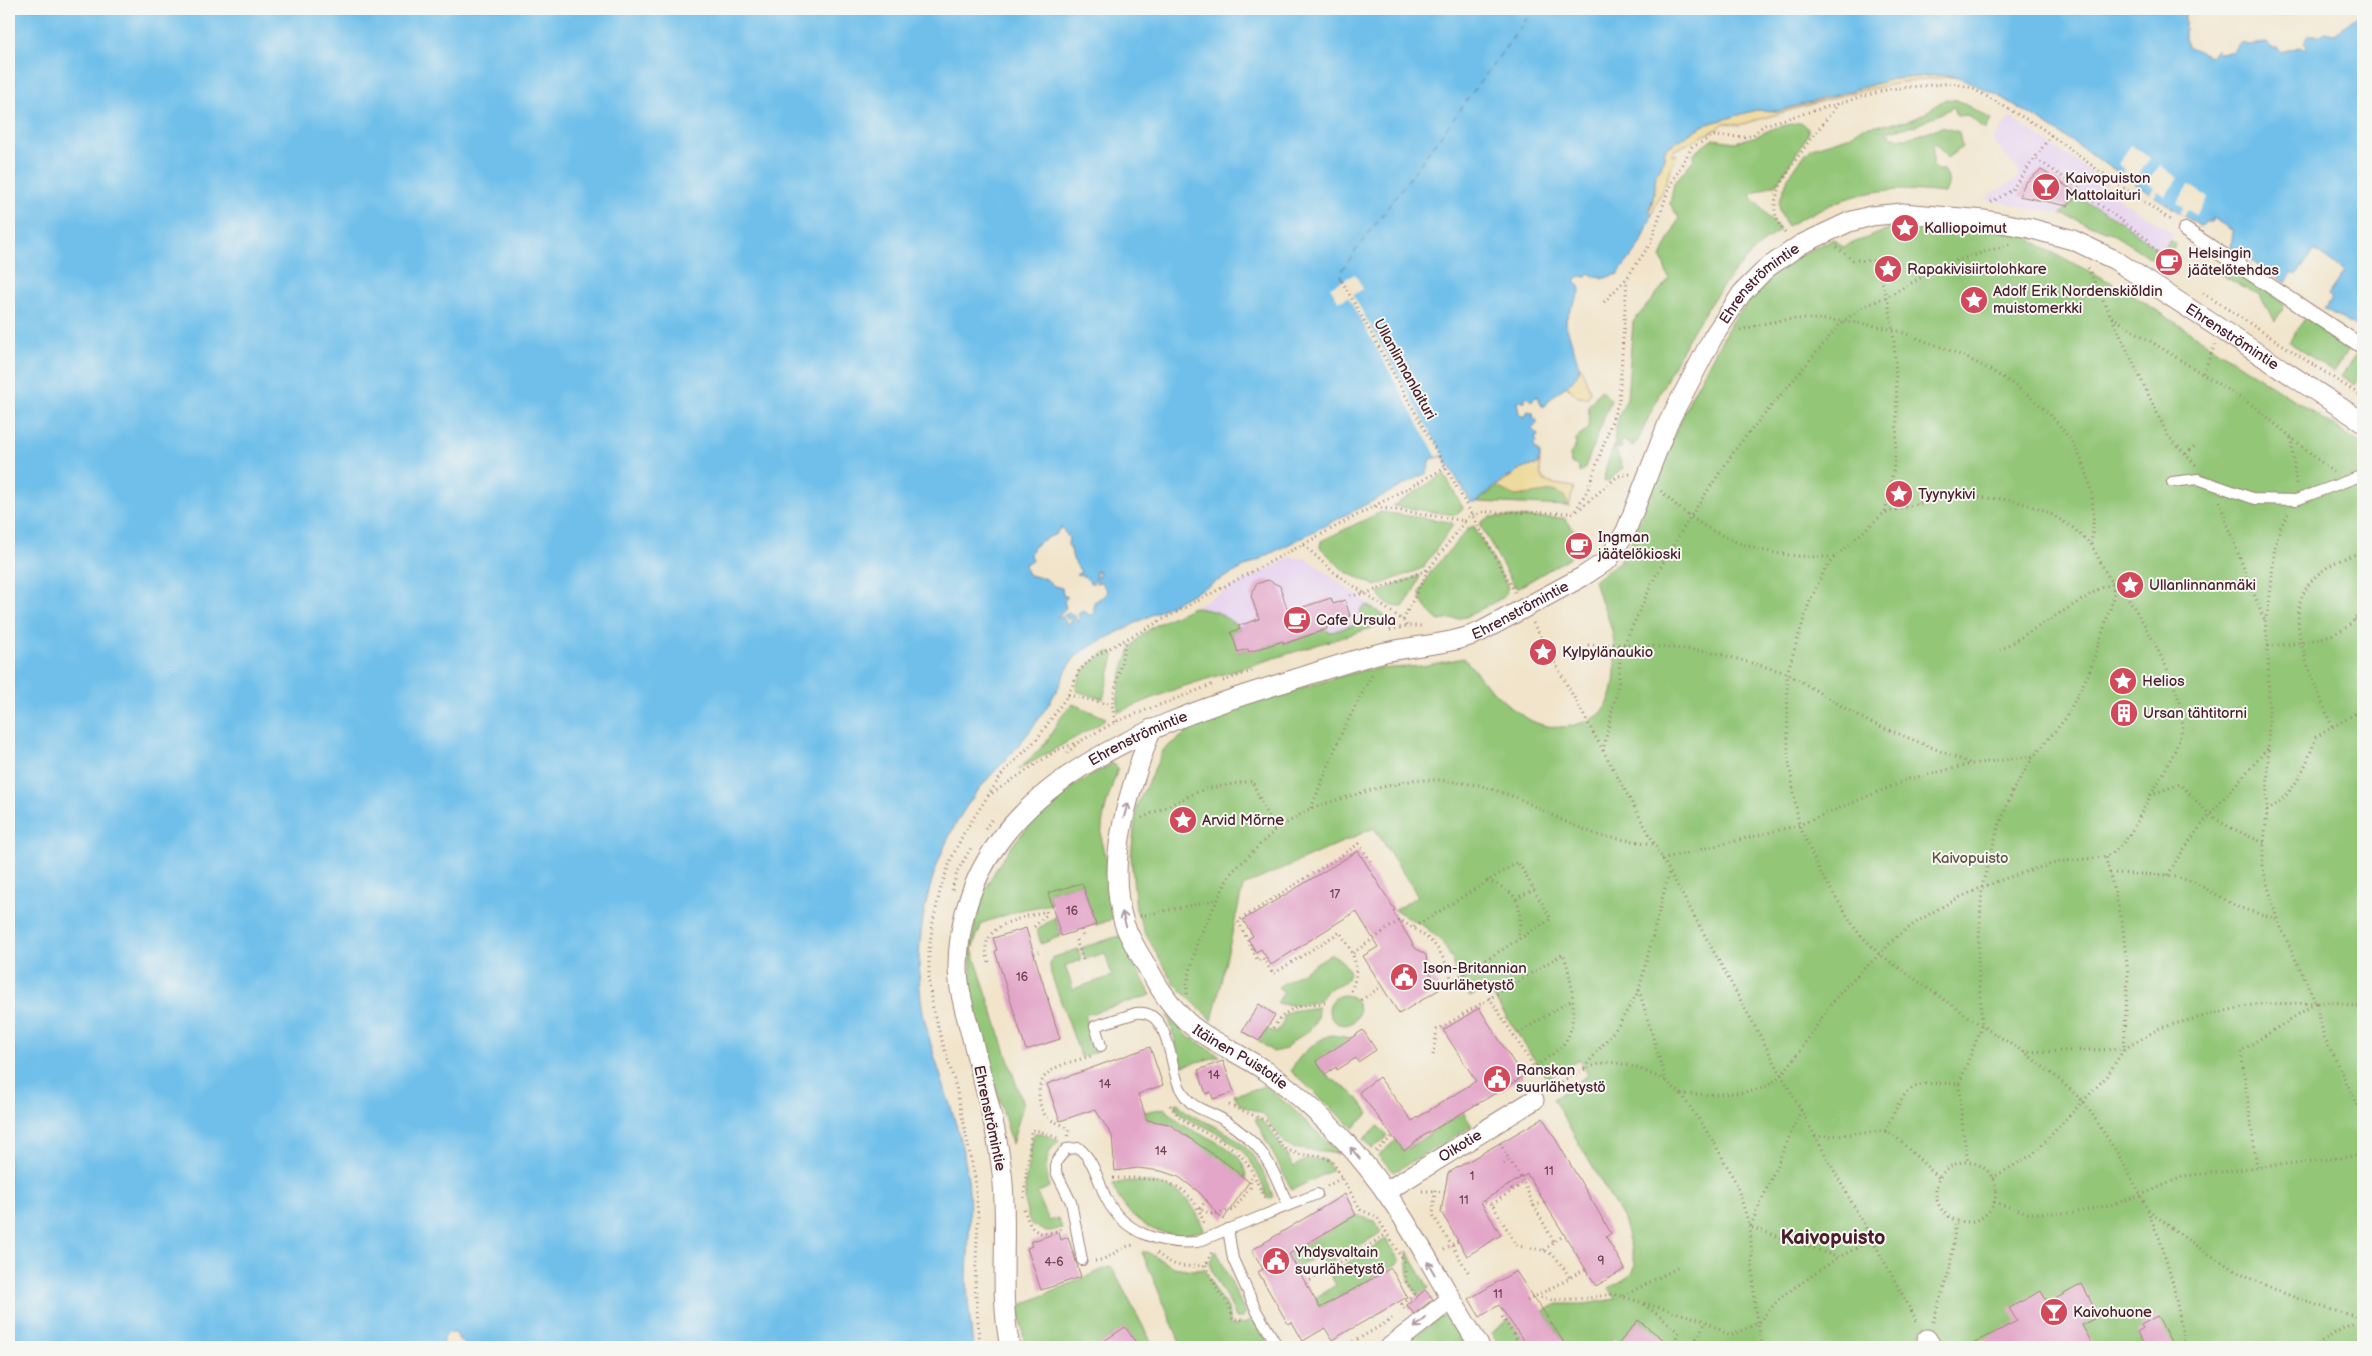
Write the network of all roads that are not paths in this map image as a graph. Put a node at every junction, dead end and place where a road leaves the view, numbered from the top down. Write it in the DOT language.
graph roads {
  1 [pos="2185,230"];
  2 [pos="2363,347"];
  3 [pos="2363,422"];
  4 [pos="2363,475"];
  5 [pos="2172,482"];
  6 [pos="1151,729"];
  7 [pos="1098,1051"];
  8 [pos="1534,1100"];
  9 [pos="1387,1191"];
  10 [pos="1317,1194"];
  11 [pos="1288,1205"];
  12 [pos="1228,1229"];
  13 [pos="1086,1260"];
  14 [pos="1450,1300"];
  15 [pos="1010,1347"];
  16 [pos="1278,1347"];
  17 [pos="1390,1347"];
  18 [pos="1480,1347"];
  1 -- 2 [label="street"];
  3 -- 6 [label="street, Ehrenströmintie"];
  4 -- 5 [label="lane"];
  9 -- 6 [label="street, Itäinen Puistotie, one-way"];
  6 -- 15 [label="street, Ehrenströmintie"];
  7 -- 11 [label="lane"];
  8 -- 9 [label="street, Oikotie"];
  14 -- 9 [label="street, Itäinen Puistotie, one-way"];
  10 -- 11 [label="lane"];
  11 -- 12 [label="lane"];
  12 -- 13 [label="lane"];
  12 -- 16 [label="lane"];
  14 -- 17 [label="street, one-way"];
  14 -- 18 [label="street, Itäinen Puistotie"];
}
